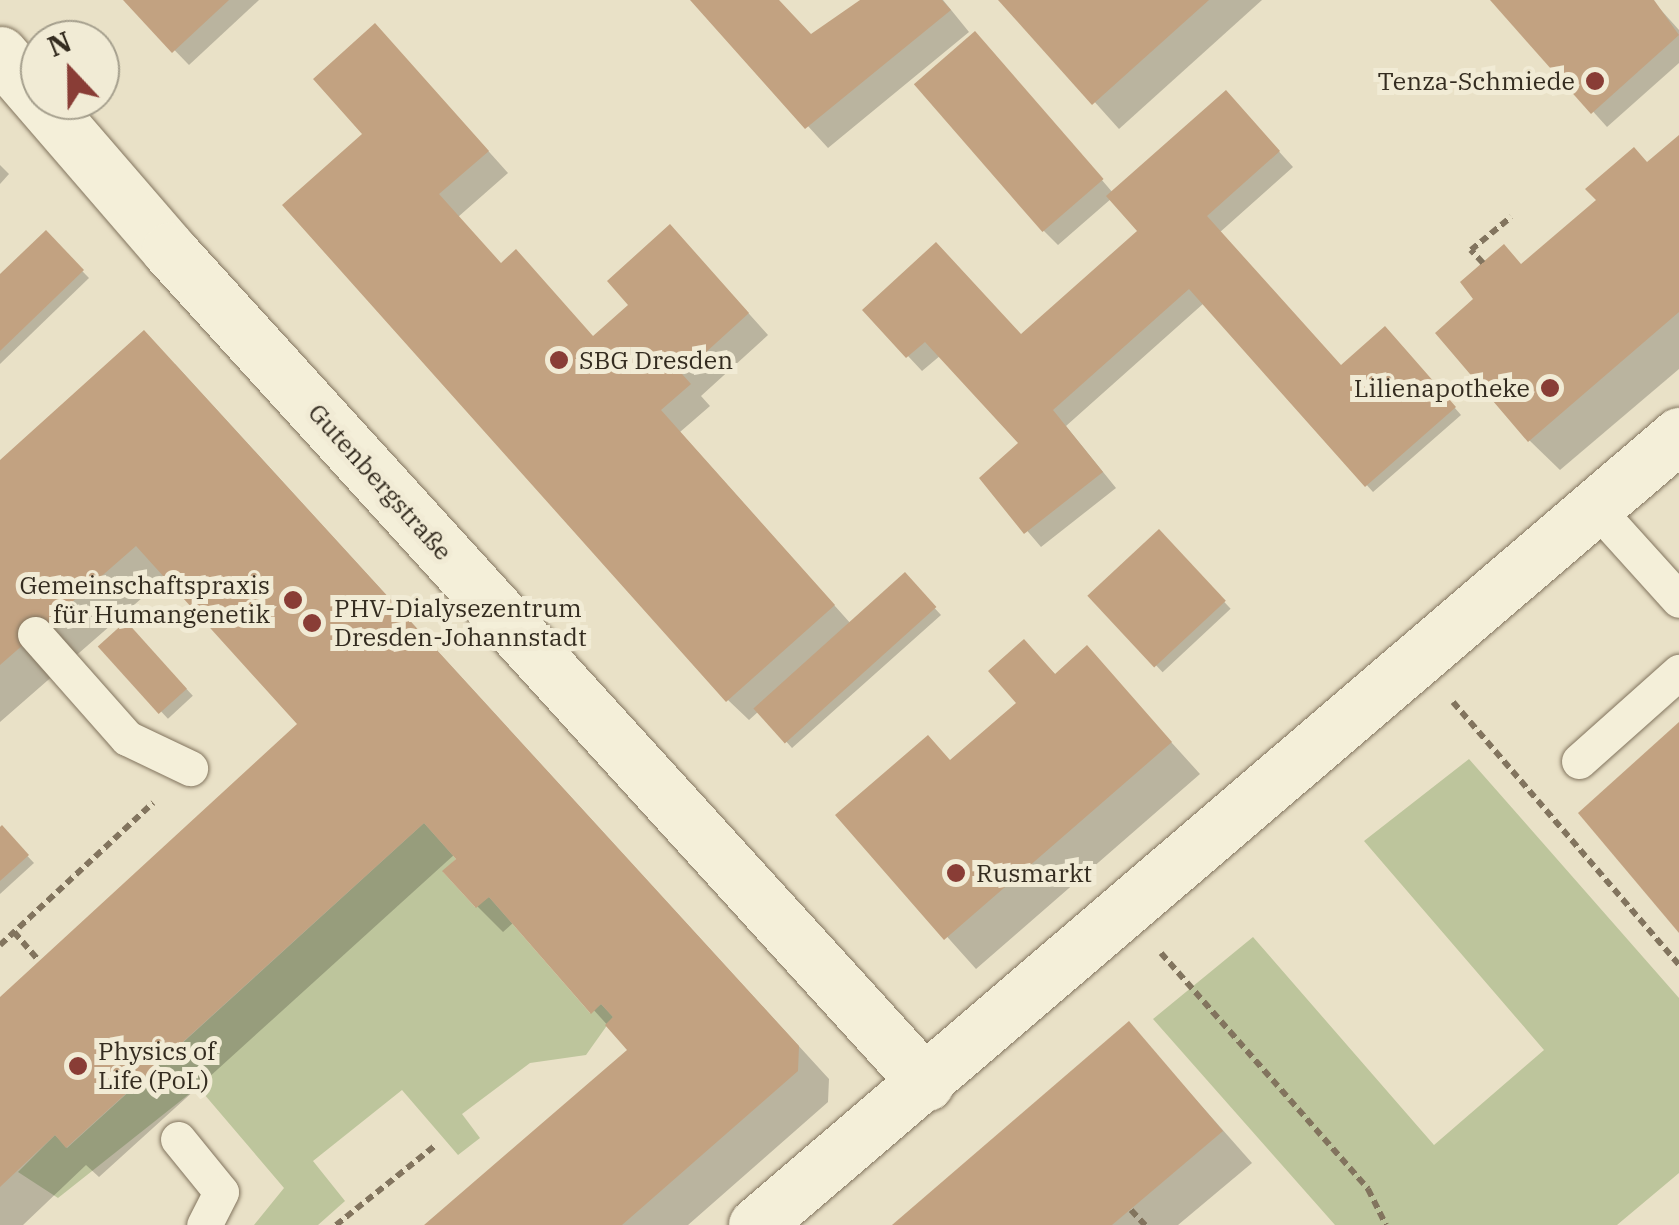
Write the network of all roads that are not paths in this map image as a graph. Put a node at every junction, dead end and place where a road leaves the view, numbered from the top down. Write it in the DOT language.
graph roads {
  1 [pos="0,54"];
  2 [pos="1679,434"];
  3 [pos="1595,507"];
  4 [pos="1679,600"];
  5 [pos="35,634"];
  6 [pos="1679,672"];
  7 [pos="1579,761"];
  8 [pos="190,768"];
  9 [pos="926,1083"];
  10 [pos="178,1139"];
  11 [pos="204,1225"];
  12 [pos="756,1225"];
  1 -- 9 [label="street, Gutenbergstraße"];
  2 -- 3 [label="street"];
  3 -- 4 [label="lane"];
  3 -- 9 [label="street"];
  5 -- 8 [label="lane"];
  6 -- 7 [label="lane"];
  9 -- 12 [label="street"];
  10 -- 11 [label="lane"];
}
